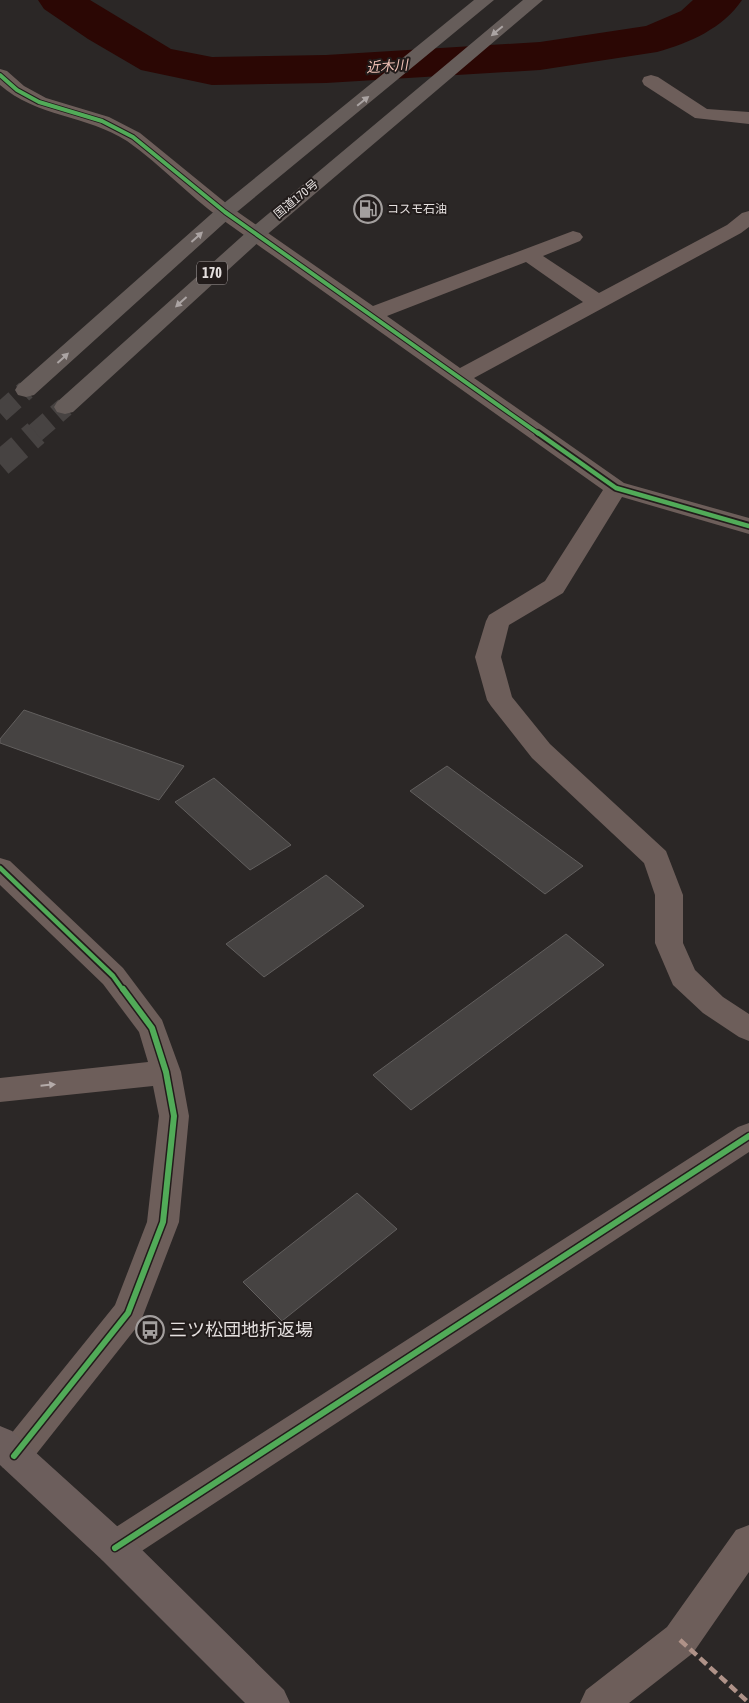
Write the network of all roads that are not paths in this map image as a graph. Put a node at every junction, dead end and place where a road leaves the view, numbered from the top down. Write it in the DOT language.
graph roads {
  1 [pos="485,0"];
  2 [pos="534,0"];
  3 [pos="0,75"];
  4 [pos="651,81"];
  5 [pos="749,118"];
  6 [pos="224,212"];
  7 [pos="749,217"];
  8 [pos="256,234"];
  9 [pos="573,237"];
  10 [pos="527,254"];
  11 [pos="599,303"];
  12 [pos="370,315"];
  13 [pos="459,377"];
  14 [pos="26,390"];
  15 [pos="65,408"];
  16 [pos="616,488"];
  17 [pos="749,526"];
  18 [pos="0,868"];
  19 [pos="749,1029"];
  20 [pos="166,1072"];
  21 [pos="0,1090"];
  22 [pos="749,1136"];
  23 [pos="7,1449"];
  24 [pos="749,1542"];
  25 [pos="115,1548"];
  26 [pos="271,1703"];
  27 [pos="599,1703"];
  6 -- 1 [label="highway, 170, one-way"];
  2 -- 8 [label="highway, 国道170号 / 170, one-way"];
  3 -- 6 [label="street"];
  4 -- 5 [label="street"];
  6 -- 8 [label="street"];
  14 -- 6 [label="highway, 170, one-way"];
  7 -- 11 [label="street"];
  8 -- 12 [label="street"];
  8 -- 15 [label="highway, 国道170号 / 170, one-way"];
  9 -- 10 [label="street"];
  10 -- 11 [label="street"];
  10 -- 12 [label="street"];
  11 -- 13 [label="street"];
  12 -- 13 [label="street"];
  13 -- 16 [label="street"];
  16 -- 17 [label="street"];
  16 -- 19 [label="street"];
  18 -- 20 [label="street"];
  21 -- 20 [label="street, one-way"];
  20 -- 23 [label="street"];
  22 -- 25 [label="street"];
  23 -- 25 [label="main road"];
  24 -- 27 [label="street"];
  25 -- 26 [label="main road"];
}
